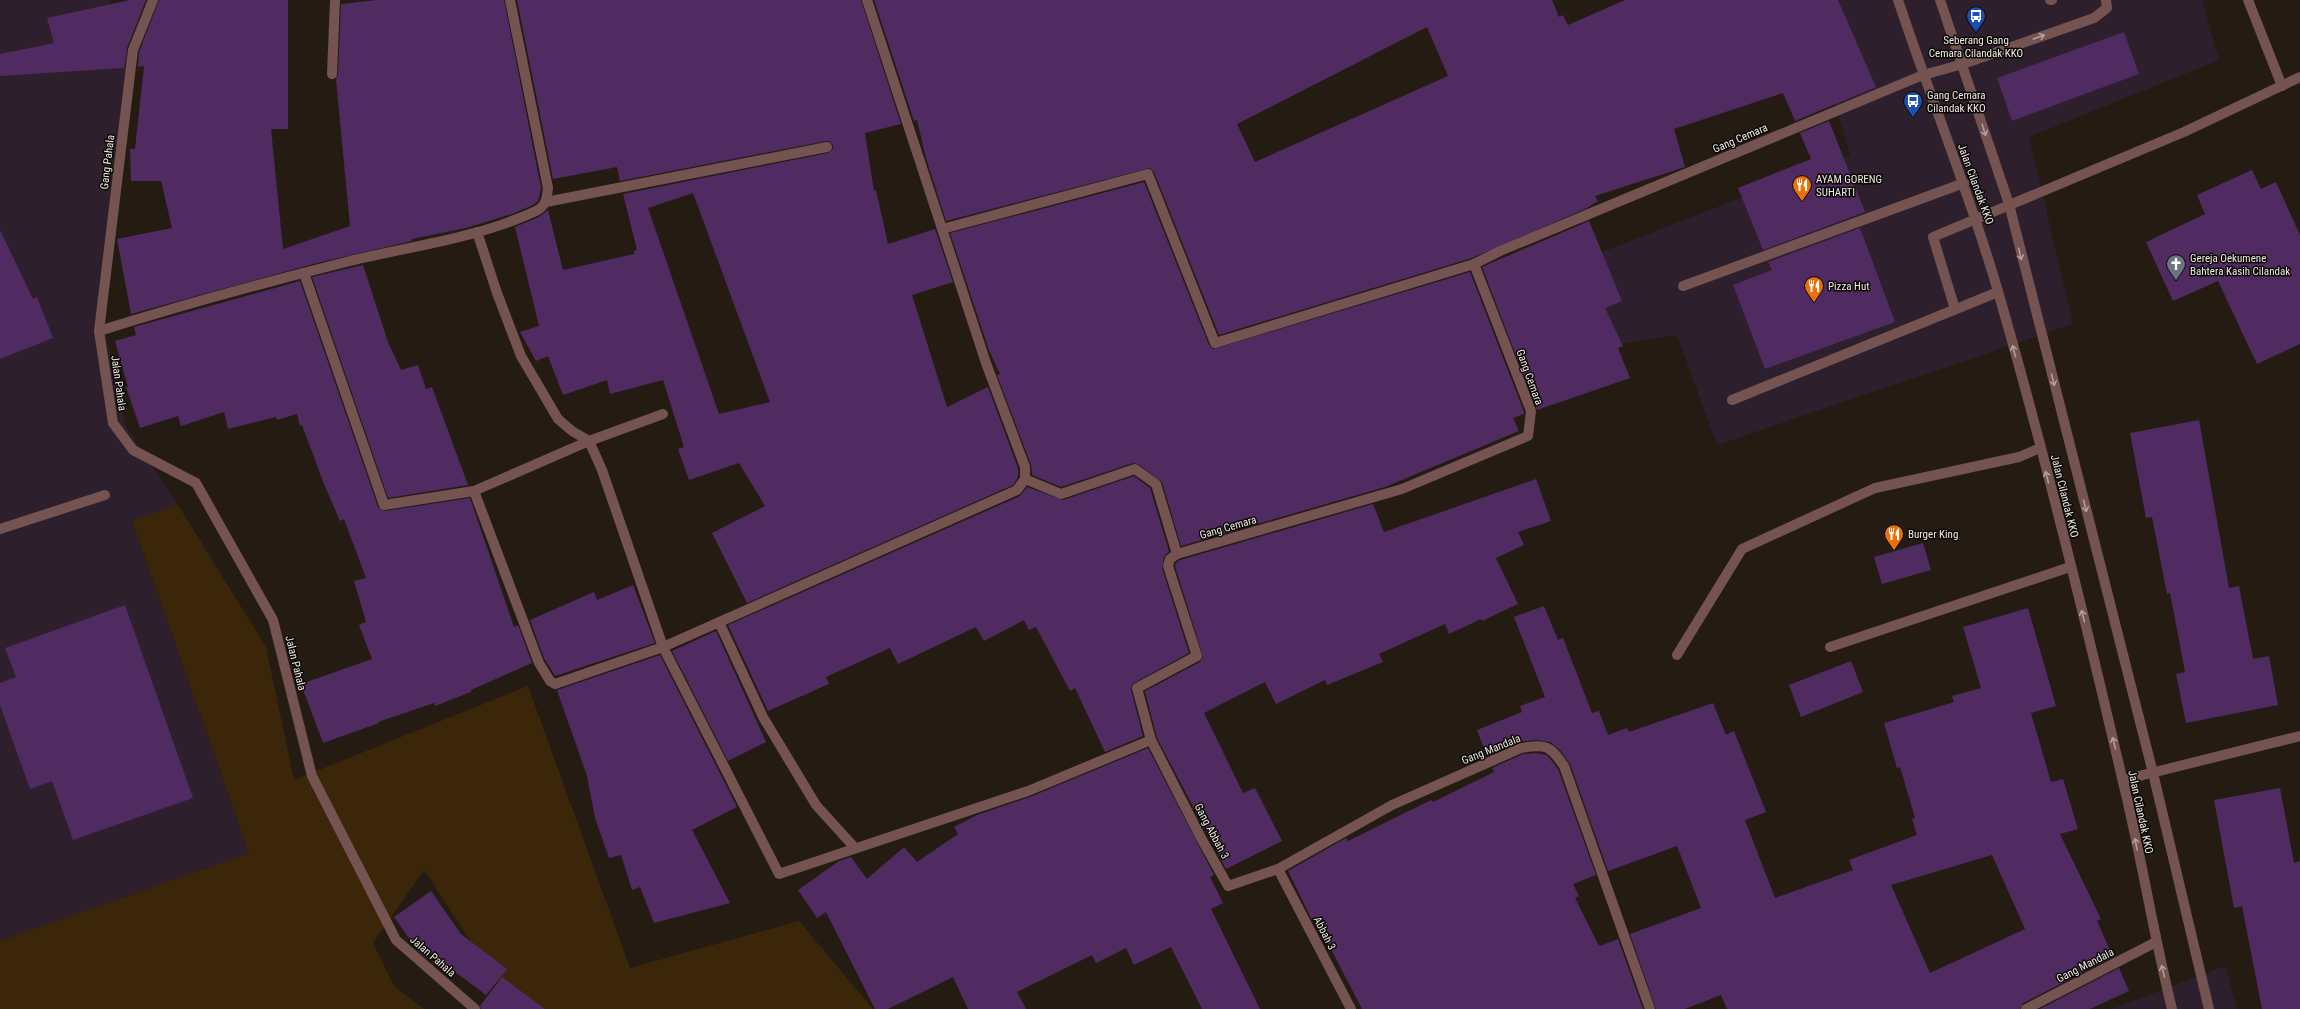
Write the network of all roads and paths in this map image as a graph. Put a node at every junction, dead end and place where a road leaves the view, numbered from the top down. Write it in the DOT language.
graph roads {
  1 [pos="153,0"];
  2 [pos="335,0"];
  3 [pos="510,0"];
  4 [pos="867,0"];
  5 [pos="1898,0"];
  6 [pos="1940,0"];
  7 [pos="2106,0"];
  8 [pos="2248,0"];
  9 [pos="1963,64"];
  10 [pos="332,74"];
  11 [pos="1923,75"];
  12 [pos="2300,77"];
  13 [pos="2282,86"];
  14 [pos="827,147"];
  15 [pos="1964,183"];
  16 [pos="546,202"];
  17 [pos="2009,204"];
  18 [pos="1974,218"];
  19 [pos="942,229"];
  20 [pos="477,232"];
  21 [pos="1474,264"];
  22 [pos="304,273"];
  23 [pos="1683,286"];
  24 [pos="1998,292"];
  25 [pos="1956,309"];
  26 [pos="99,331"];
  27 [pos="1732,400"];
  28 [pos="663,414"];
  29 [pos="589,441"];
  30 [pos="2040,448"];
  31 [pos="1025,479"];
  32 [pos="474,491"];
  33 [pos="105,495"];
  34 [pos="0,529"];
  35 [pos="1173,557"];
  36 [pos="2070,567"];
  37 [pos="719,622"];
  38 [pos="664,647"];
  39 [pos="1830,647"];
  40 [pos="1677,655"];
  41 [pos="2300,736"];
  42 [pos="1151,740"];
  43 [pos="2153,773"];
  44 [pos="2123,780"];
  45 [pos="855,848"];
  46 [pos="1278,869"];
  47 [pos="2156,942"];
  48 [pos="475,1009"];
  49 [pos="1351,1009"];
  50 [pos="1650,1009"];
  51 [pos="2026,1009"];
  52 [pos="2172,1009"];
  53 [pos="2209,1009"];
  1 -- 26 [label="street, Gang Pahala"];
  2 -- 10 [label="street"];
  3 -- 16 [label="street"];
  4 -- 19 [label="street"];
  5 -- 11 [label="street, Jalan Cilandak KKO"];
  6 -- 9 [label="street, Jalan Cilandak KKO"];
  9 -- 7 [label="street, Gang Cemara, one-way"];
  8 -- 13 [label="street"];
  9 -- 11 [label="street, Gang Cemara"];
  9 -- 17 [label="street, Jalan Cilandak KKO, one-way"];
  11 -- 15 [label="street, Jalan Cilandak KKO"];
  11 -- 21 [label="street, Gang Cemara"];
  12 -- 13 [label="street"];
  13 -- 17 [label="street"];
  14 -- 16 [label="street"];
  15 -- 18 [label="street, Jalan Cilandak KKO"];
  15 -- 23 [label="street"];
  16 -- 20 [label="street"];
  17 -- 18 [label="street"];
  17 -- 43 [label="street, Jalan Cilandak KKO, one-way"];
  18 -- 24 [label="street, Jalan Cilandak KKO"];
  18 -- 25 [label="street"];
  19 -- 21 [label="street"];
  19 -- 31 [label="street"];
  20 -- 22 [label="street"];
  20 -- 29 [label="street"];
  21 -- 35 [label="street, Gang Cemara"];
  22 -- 26 [label="street"];
  22 -- 32 [label="street"];
  24 -- 25 [label="street"];
  30 -- 24 [label="street, Jalan Cilandak KKO, one-way"];
  25 -- 27 [label="street"];
  26 -- 48 [label="street, Jalan Pahala"];
  28 -- 29 [label="street"];
  29 -- 32 [label="street"];
  29 -- 38 [label="street"];
  36 -- 30 [label="street, Jalan Cilandak KKO, one-way"];
  30 -- 40 [label="street"];
  31 -- 35 [label="street"];
  31 -- 37 [label="street"];
  32 -- 38 [label="street"];
  33 -- 34 [label="street"];
  35 -- 42 [label="street"];
  36 -- 39 [label="street"];
  44 -- 36 [label="street, Jalan Cilandak KKO, one-way"];
  37 -- 38 [label="street"];
  37 -- 45 [label="street"];
  38 -- 45 [label="street"];
  41 -- 43 [label="street"];
  42 -- 45 [label="street"];
  42 -- 46 [label="street, Gang Abbah 3"];
  43 -- 44 [label="street"];
  43 -- 53 [label="street, Jalan Cilandak KKO"];
  47 -- 44 [label="street, Jalan Cilandak KKO, one-way"];
  46 -- 49 [label="street, Abbah 3"];
  46 -- 50 [label="street, Gang Mandala"];
  47 -- 51 [label="street, Gang Mandala"];
  52 -- 47 [label="street, Jalan Cilandak KKO, one-way"];
}
